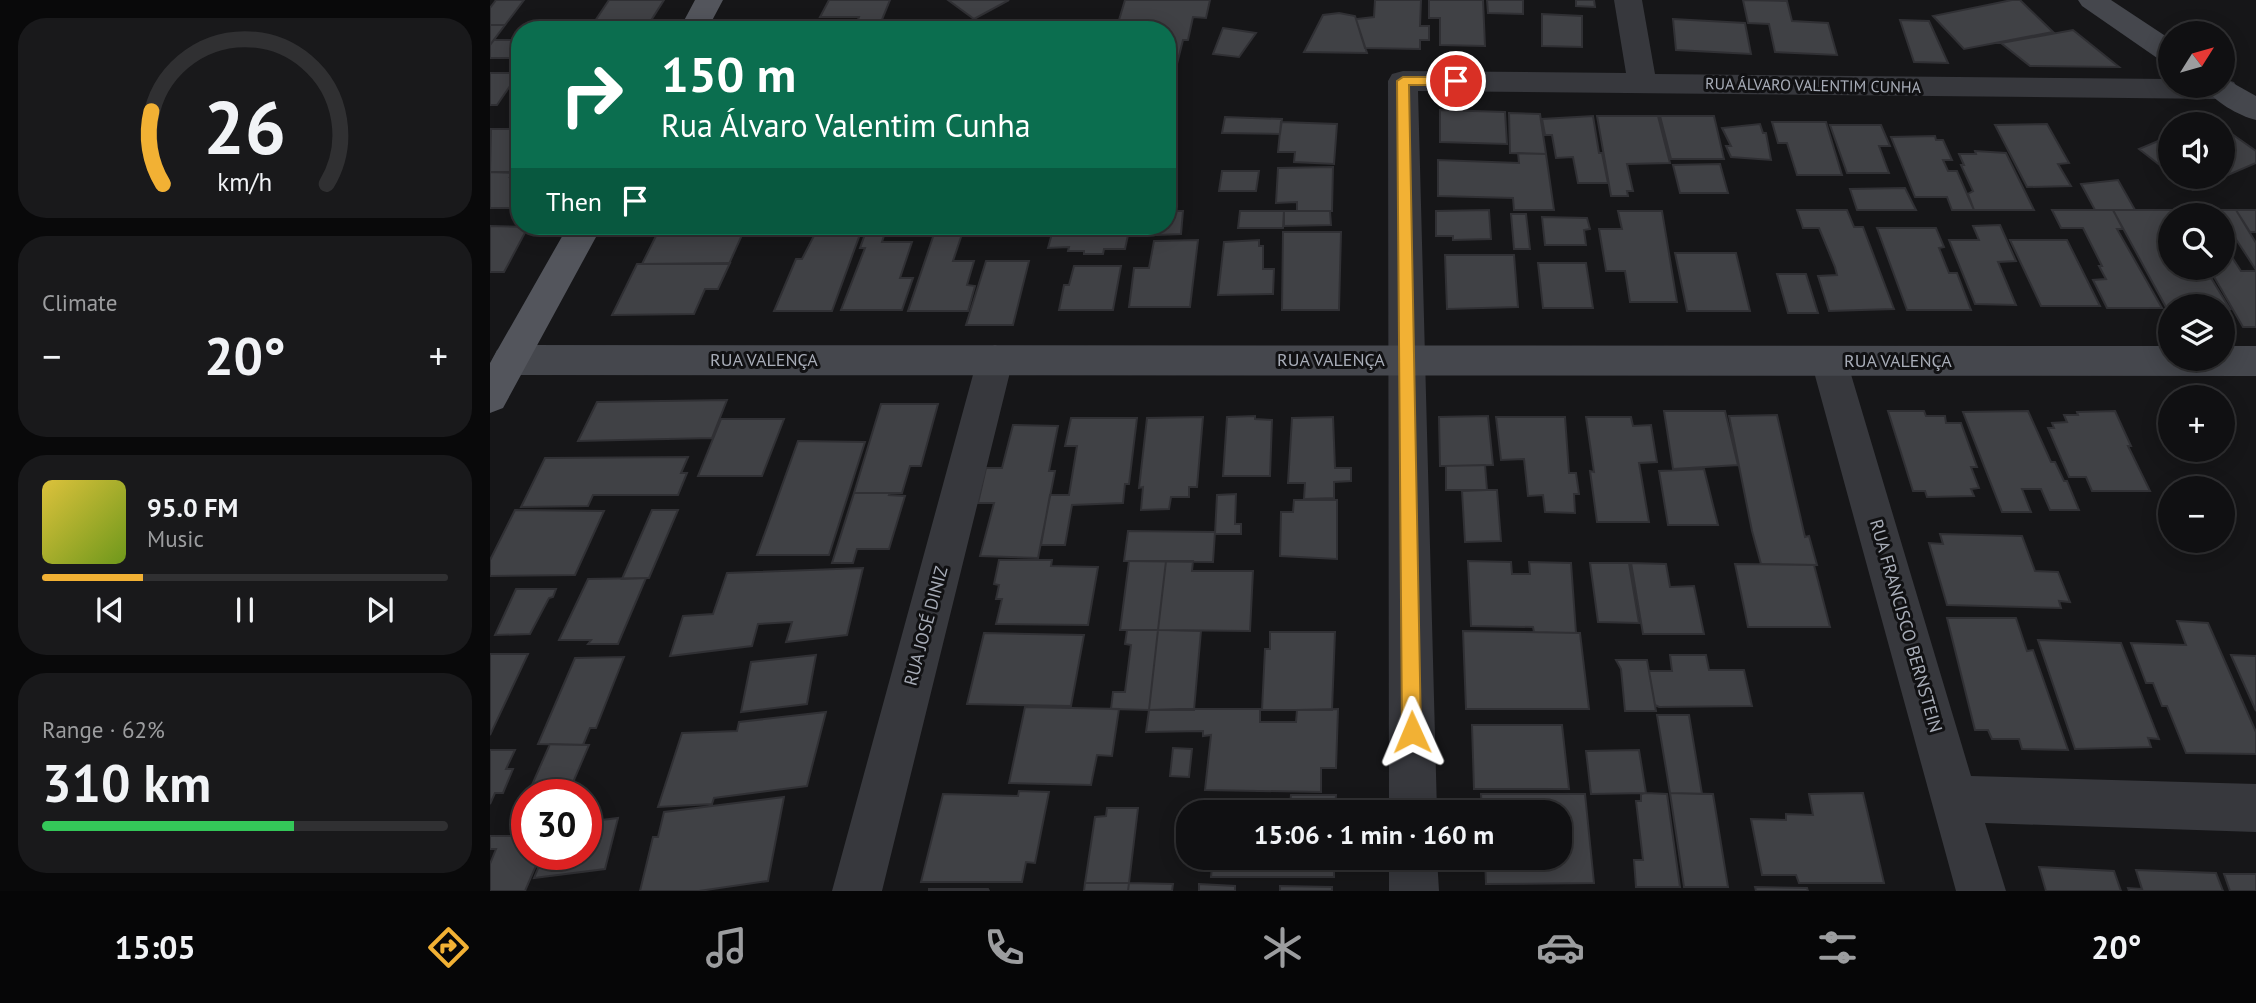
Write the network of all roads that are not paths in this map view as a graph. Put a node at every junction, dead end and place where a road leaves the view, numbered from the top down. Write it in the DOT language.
graph roads {
  1 [pos="709,0"];
  2 [pos="1628,0"];
  3 [pos="2092,0"];
  4 [pos="697,21"];
  5 [pos="2158,45"];
  6 [pos="1642,83"];
  7 [pos="2158,87"];
  8 [pos="2235,96"];
  9 [pos="2256,110"];
  10 [pos="579,235"];
  11 [pos="500,360"];
  12 [pos="995,360"];
  13 [pos="1407,360"];
  14 [pos="1829,361"];
  15 [pos="2256,361"];
  16 [pos="490,397"];
  17 [pos="1956,799"];
  18 [pos="1413,800"];
  19 [pos="2256,808"];
  20 [pos="1413,870"];
  21 [pos="857,891"];
  22 [pos="1414,891"];
  23 [pos="1981,891"];
  1 -- 4 [label="main road"];
  2 -- 6 [label="street"];
  3 -- 5 [label="main road"];
  6 -- 7 [label="street, RUA ÁLVARO VALENTIM CUNHA"];
  6 -- 13 [label="street, RUA ÁLVARO VALENTIM CUNHA"];
  8 -- 9 [label="main road"];
  10 -- 11 [label="main road"];
  11 -- 12 [label="main road, RUA VALENÇA"];
  11 -- 16 [label="main road"];
  12 -- 13 [label="main road, RUA VALENÇA"];
  12 -- 21 [label="street, RUA JOSÉ DINIZ"];
  13 -- 14 [label="main road, RUA VALENÇA"];
  13 -- 18 [label="street"];
  14 -- 15 [label="main road, RUA VALENÇA"];
  14 -- 17 [label="street, RUA FRANCISCO BERNSTEIN"];
  17 -- 19 [label="street"];
  17 -- 23 [label="street, RUA FRANCISCO BERNSTEIN"];
  20 -- 22 [label="street"];
}
